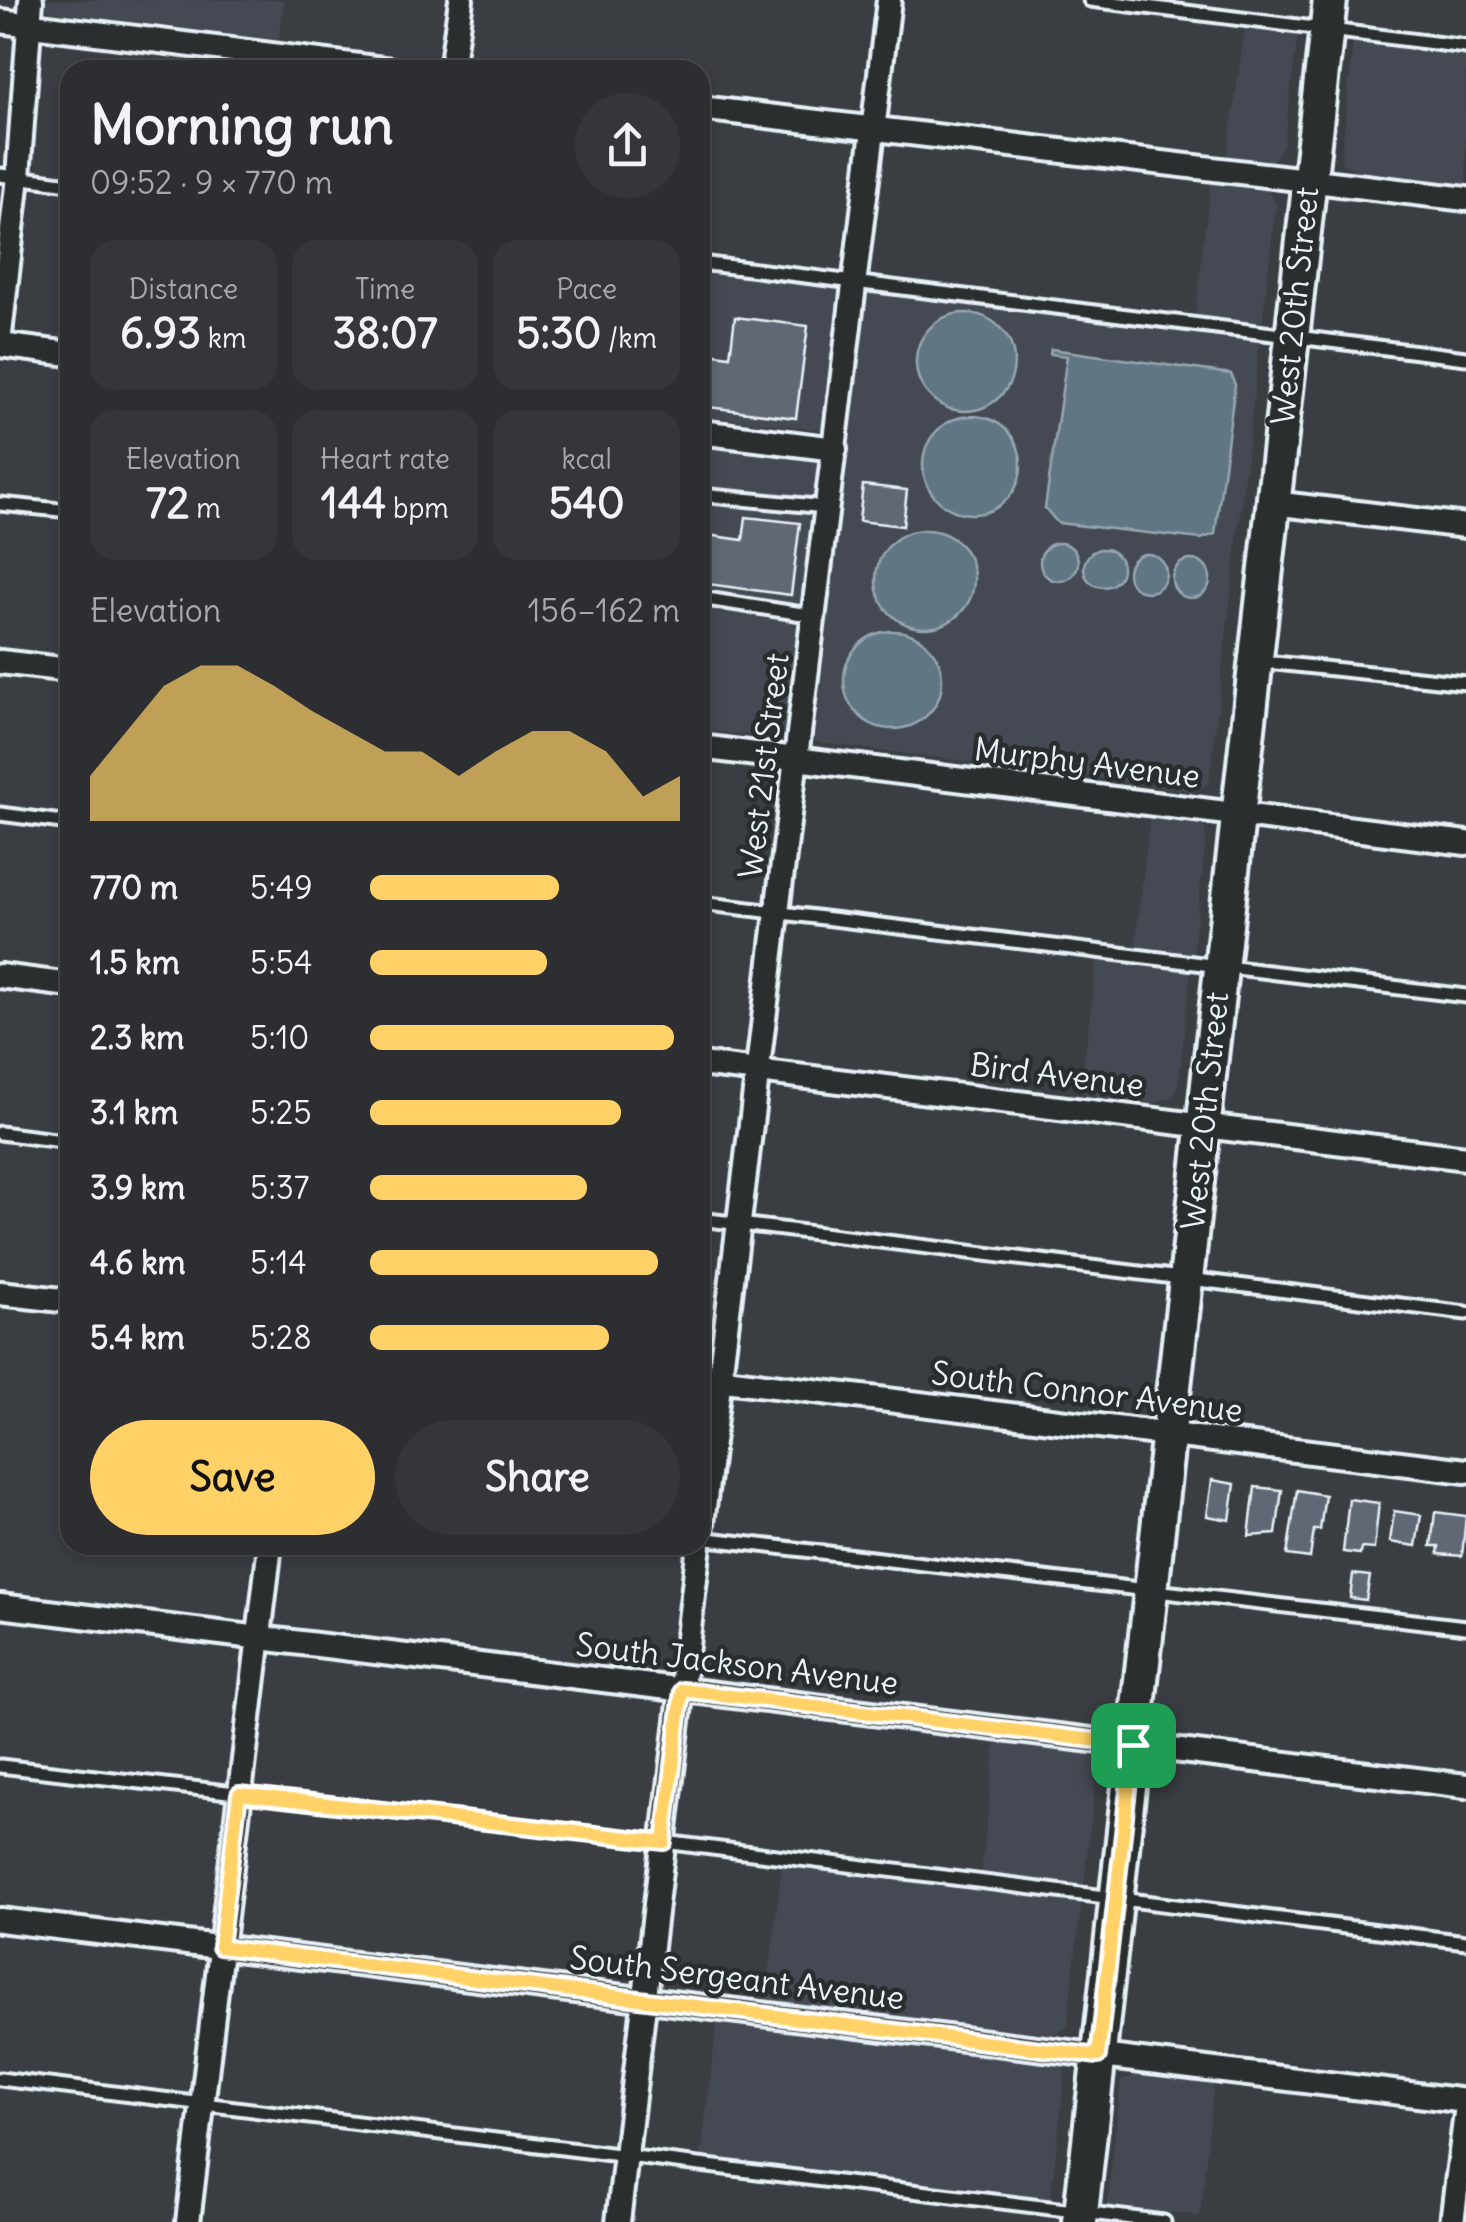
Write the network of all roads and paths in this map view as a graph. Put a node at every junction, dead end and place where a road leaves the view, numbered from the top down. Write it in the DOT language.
graph roads {
  1 [pos="30,0"];
  2 [pos="460,0"];
  3 [pos="889,0"];
  4 [pos="1090,0"];
  5 [pos="1328,15"];
  6 [pos="0,21"];
  7 [pos="28,24"];
  8 [pos="1466,47"];
  9 [pos="312,60"];
  10 [pos="452,60"];
  11 [pos="710,109"];
  12 [pos="874,130"];
  13 [pos="9,176"];
  14 [pos="1310,178"];
  15 [pos="60,183"];
  16 [pos="1466,199"];
  17 [pos="710,264"];
  18 [pos="855,281"];
  19 [pos="0,334"];
  20 [pos="1292,336"];
  21 [pos="0,345"];
  22 [pos="60,353"];
  23 [pos="1466,358"];
  24 [pos="710,433"];
  25 [pos="835,449"];
  26 [pos="710,497"];
  27 [pos="1273,503"];
  28 [pos="0,504"];
  29 [pos="826,507"];
  30 [pos="60,510"];
  31 [pos="1466,526"];
  32 [pos="710,600"];
  33 [pos="815,616"];
  34 [pos="1256,661"];
  35 [pos="0,662"];
  36 [pos="60,669"];
  37 [pos="1466,684"];
  38 [pos="710,747"];
  39 [pos="798,758"];
  40 [pos="0,814"];
  41 [pos="1238,815"];
  42 [pos="60,822"];
  43 [pos="1466,843"];
  44 [pos="710,904"];
  45 [pos="778,912"];
  46 [pos="1221,968"];
  47 [pos="0,976"];
  48 [pos="60,984"];
  49 [pos="1466,996"];
  50 [pos="710,1065"];
  51 [pos="758,1071"];
  52 [pos="1203,1126"];
  53 [pos="0,1133"];
  54 [pos="60,1141"];
  55 [pos="1466,1158"];
  56 [pos="710,1220"];
  57 [pos="739,1224"];
  58 [pos="1186,1278"];
  59 [pos="0,1293"];
  60 [pos="60,1301"];
  61 [pos="1466,1313"];
  62 [pos="710,1378"];
  63 [pos="1168,1435"];
  64 [pos="1466,1471"];
  65 [pos="710,1541"];
  66 [pos="269,1555"];
  67 [pos="698,1555"];
  68 [pos="1151,1590"];
  69 [pos="0,1606"];
  70 [pos="1466,1627"];
  71 [pos="258,1638"];
  72 [pos="682,1690"];
  73 [pos="1133,1745"];
  74 [pos="0,1766"];
  75 [pos="1466,1786"];
  76 [pos="239,1794"];
  77 [pos="664,1842"];
  78 [pos="1116,1899"];
  79 [pos="0,1920"];
  80 [pos="1466,1942"];
  81 [pos="220,1947"];
  82 [pos="645,2000"];
  83 [pos="1098,2056"];
  84 [pos="0,2079"];
  85 [pos="1466,2101"];
  86 [pos="202,2104"];
  87 [pos="1466,2112"];
  88 [pos="626,2158"];
  89 [pos="1080,2217"];
  90 [pos="188,2222"];
  91 [pos="618,2222"];
  92 [pos="1164,2222"];
  93 [pos="1452,2222"];
  1 -- 7 [label="street"];
  2 -- 10 [label="street"];
  3 -- 12 [label="street, West 21st Street"];
  4 -- 5 [label="lane"];
  5 -- 8 [label="lane"];
  5 -- 14 [label="main road, West 20th Street"];
  6 -- 7 [label="street"];
  7 -- 9 [label="street"];
  7 -- 13 [label="street"];
  11 -- 12 [label="street"];
  12 -- 14 [label="street"];
  12 -- 18 [label="street, West 21st Street"];
  13 -- 15 [label="lane"];
  13 -- 19 [label="street"];
  14 -- 16 [label="street"];
  14 -- 20 [label="main road, West 20th Street"];
  17 -- 18 [label="lane"];
  18 -- 20 [label="lane"];
  18 -- 25 [label="street, West 21st Street"];
  20 -- 23 [label="lane"];
  20 -- 27 [label="main road, West 20th Street"];
  21 -- 22 [label="street"];
  24 -- 25 [label="street"];
  25 -- 29 [label="street, West 21st Street"];
  26 -- 29 [label="lane"];
  27 -- 31 [label="street"];
  27 -- 34 [label="main road, West 20th Street"];
  28 -- 30 [label="lane"];
  29 -- 33 [label="street, West 21st Street"];
  32 -- 33 [label="lane"];
  33 -- 39 [label="street, West 21st Street"];
  34 -- 37 [label="lane"];
  34 -- 41 [label="main road, West 20th Street"];
  35 -- 36 [label="street"];
  38 -- 39 [label="street, Murphy Avenue"];
  39 -- 41 [label="street, Murphy Avenue"];
  39 -- 45 [label="street, West 21st Street"];
  40 -- 42 [label="lane"];
  41 -- 43 [label="street, Murphy Avenue"];
  41 -- 46 [label="main road, West 20th Street"];
  44 -- 45 [label="lane"];
  45 -- 46 [label="lane"];
  45 -- 51 [label="street, West 21st Street"];
  46 -- 49 [label="lane"];
  46 -- 52 [label="main road, West 20th Street"];
  47 -- 48 [label="street"];
  50 -- 51 [label="street, Bird Avenue"];
  51 -- 52 [label="street, Bird Avenue"];
  51 -- 57 [label="street, West 21st Street"];
  52 -- 55 [label="street, Bird Avenue"];
  52 -- 58 [label="main road, West 20th Street"];
  53 -- 54 [label="lane"];
  56 -- 57 [label="lane"];
  57 -- 58 [label="lane"];
  57 -- 62 [label="street, West 21st Street"];
  58 -- 61 [label="lane"];
  58 -- 63 [label="main road, West 20th Street"];
  59 -- 60 [label="street"];
  62 -- 63 [label="street, South Connor Avenue"];
  63 -- 64 [label="street, South Connor Avenue"];
  63 -- 68 [label="main road, West 20th Street"];
  65 -- 68 [label="lane"];
  66 -- 71 [label="street"];
  67 -- 72 [label="street, West 21st Street"];
  68 -- 70 [label="lane"];
  68 -- 73 [label="main road, West 20th Street"];
  69 -- 71 [label="street, South Jackson Avenue"];
  71 -- 72 [label="street, South Jackson Avenue"];
  71 -- 76 [label="street"];
  72 -- 73 [label="street, South Jackson Avenue"];
  72 -- 77 [label="street, West 21st Street"];
  73 -- 75 [label="street, South Jackson Avenue"];
  73 -- 78 [label="main road, West 20th Street"];
  74 -- 76 [label="lane"];
  76 -- 77 [label="lane"];
  76 -- 81 [label="street"];
  77 -- 78 [label="lane"];
  77 -- 82 [label="street, West 21st Street"];
  78 -- 80 [label="lane"];
  78 -- 83 [label="main road, West 20th Street"];
  79 -- 81 [label="street, South Sergeant Avenue"];
  81 -- 82 [label="street, South Sergeant Avenue"];
  81 -- 86 [label="street"];
  82 -- 83 [label="street, South Sergeant Avenue"];
  82 -- 88 [label="street, West 21st Street"];
  83 -- 85 [label="street, South Sergeant Avenue"];
  83 -- 89 [label="main road, West 20th Street"];
  84 -- 86 [label="lane"];
  86 -- 88 [label="lane"];
  86 -- 90 [label="street"];
  87 -- 93 [label="street"];
  88 -- 89 [label="lane"];
  88 -- 91 [label="street, West 21st Street"];
  89 -- 92 [label="lane"];
}
